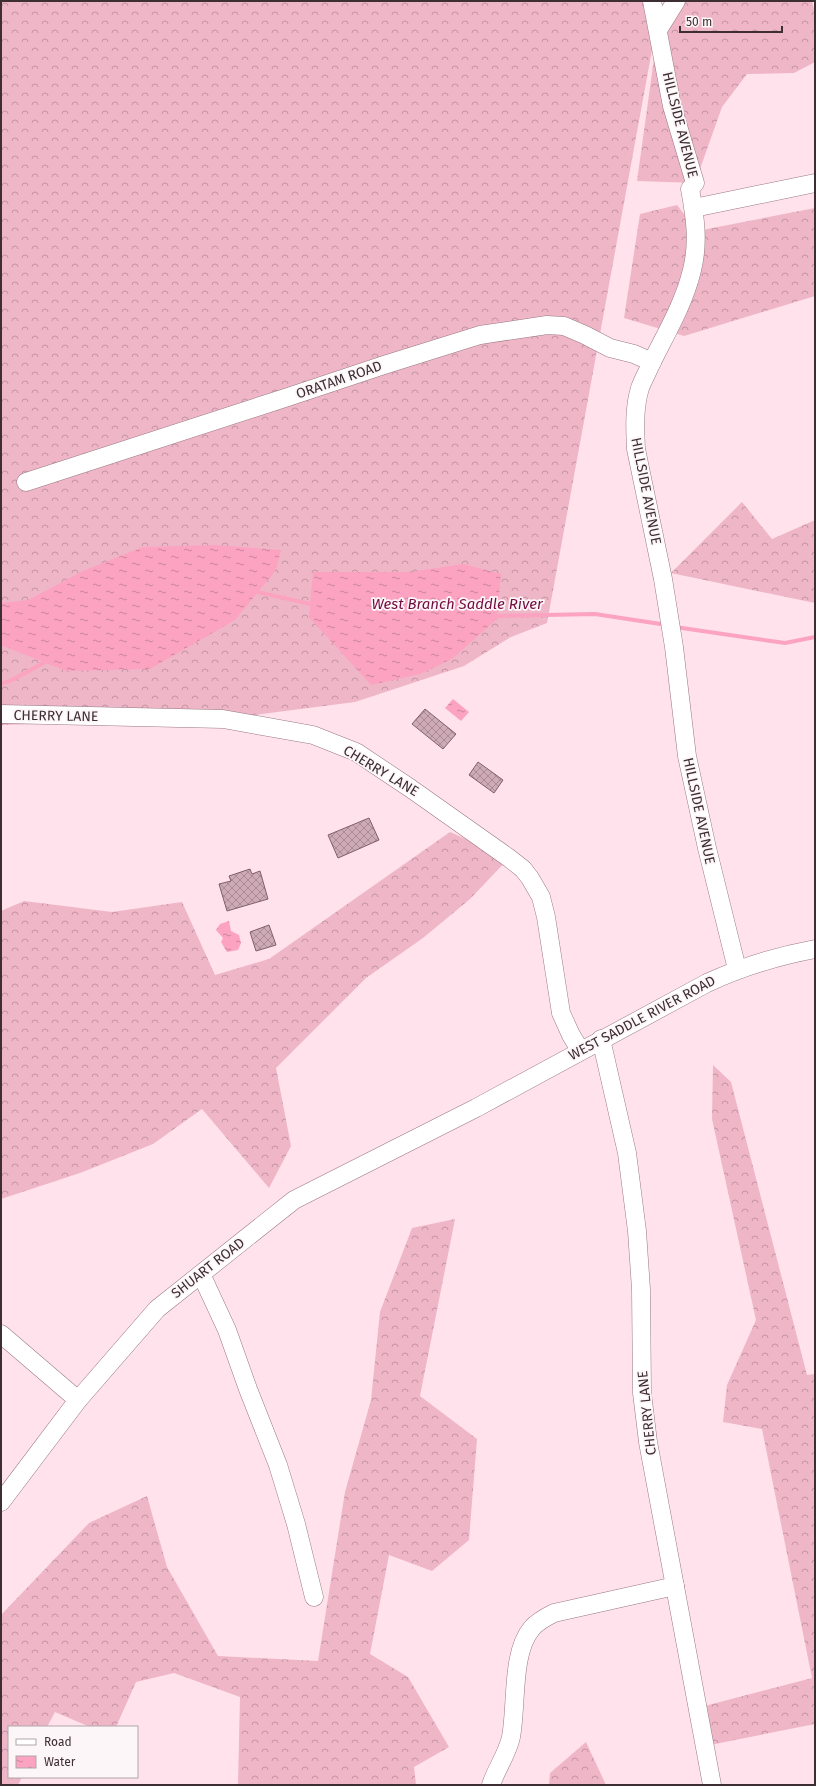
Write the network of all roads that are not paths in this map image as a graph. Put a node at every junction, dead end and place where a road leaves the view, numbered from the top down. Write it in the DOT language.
graph roads {
  1 [pos="652,1"];
  2 [pos="676,1"];
  3 [pos="658,30"];
  4 [pos="815,183"];
  5 [pos="694,208"];
  6 [pos="652,362"];
  7 [pos="26,482"];
  8 [pos="1,714"];
  9 [pos="815,949"];
  10 [pos="737,969"];
  11 [pos="601,1039"];
  12 [pos="580,1050"];
  13 [pos="476,1108"];
  14 [pos="200,1274"];
  15 [pos="1,1334"];
  16 [pos="78,1400"];
  17 [pos="1,1502"];
  18 [pos="675,1586"];
  19 [pos="314,1597"];
  20 [pos="490,1785"];
  21 [pos="712,1785"];
  1 -- 3 [label="street, HILLSIDE AVENUE"];
  2 -- 3 [label="street"];
  3 -- 5 [label="street, HILLSIDE AVENUE"];
  4 -- 5 [label="street"];
  5 -- 6 [label="street, HILLSIDE AVENUE"];
  6 -- 7 [label="street, ORATAM ROAD"];
  6 -- 10 [label="street, HILLSIDE AVENUE"];
  8 -- 12 [label="street, CHERRY LANE"];
  9 -- 10 [label="street, WEST SADDLE RIVER ROAD"];
  10 -- 11 [label="street, WEST SADDLE RIVER ROAD"];
  11 -- 12 [label="street, WEST SADDLE RIVER ROAD"];
  11 -- 18 [label="street, CHERRY LANE"];
  12 -- 13 [label="street, WEST SADDLE RIVER ROAD"];
  13 -- 14 [label="street, SHUART ROAD"];
  14 -- 16 [label="street, SHUART ROAD"];
  14 -- 19 [label="street"];
  15 -- 16 [label="street"];
  16 -- 17 [label="street, SHUART ROAD"];
  18 -- 20 [label="street"];
  18 -- 21 [label="street, CHERRY LANE"];
}
